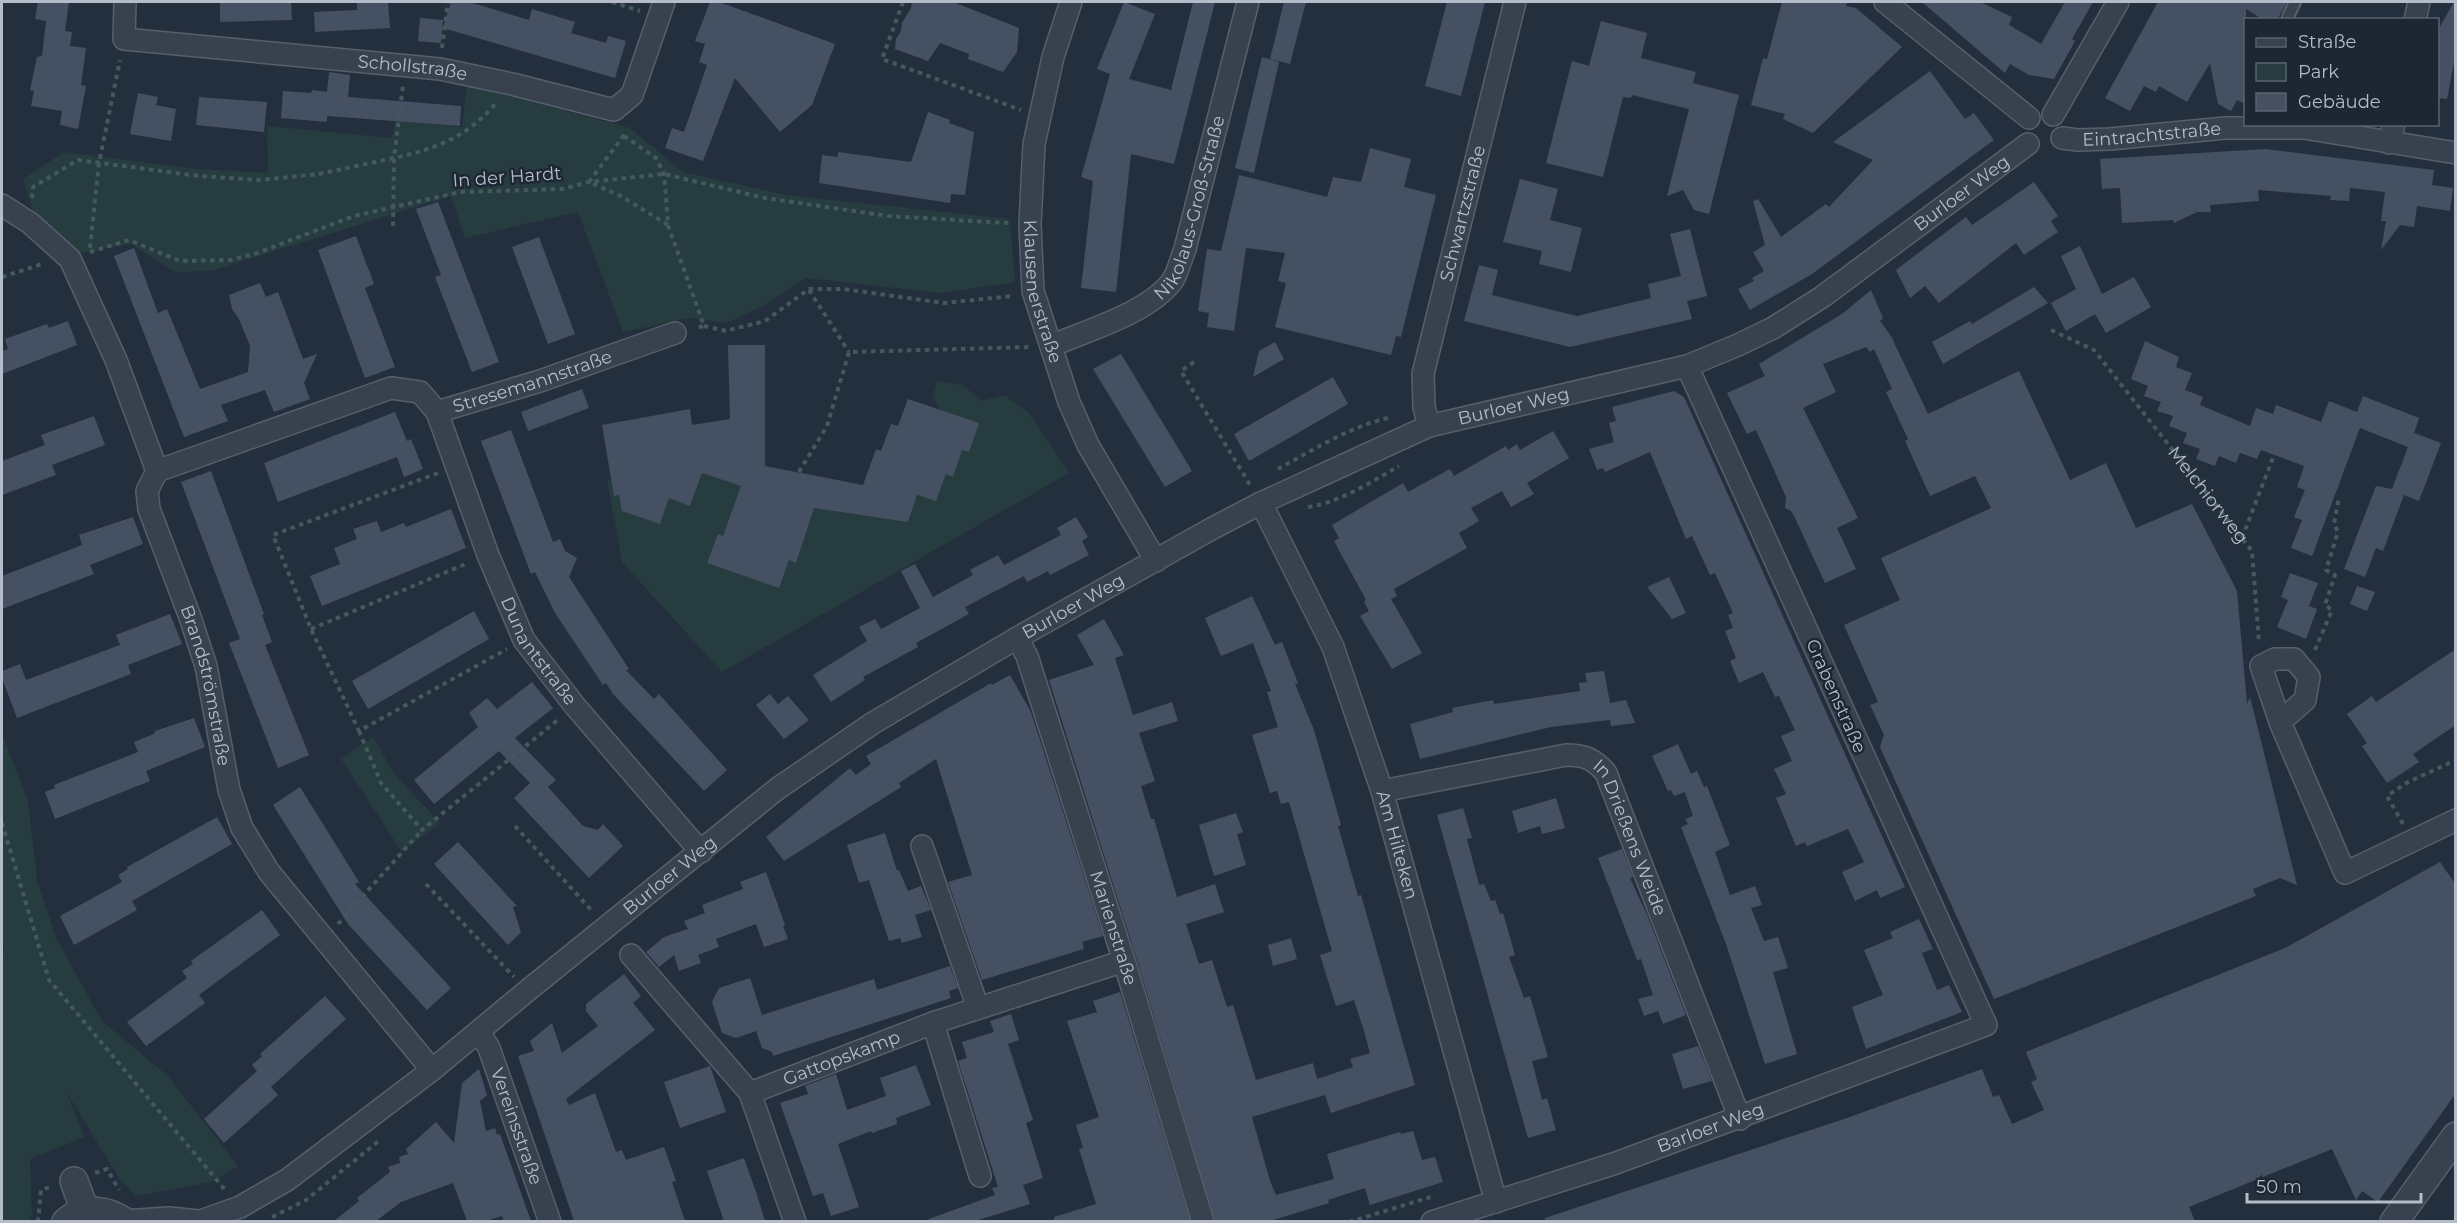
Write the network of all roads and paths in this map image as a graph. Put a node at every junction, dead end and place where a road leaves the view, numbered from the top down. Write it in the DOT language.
graph roads {
  1 [pos="125,2"];
  2 [pos="448,2"];
  3 [pos="612,2"];
  4 [pos="903,2"];
  5 [pos="1071,2"];
  6 [pos="1248,2"];
  7 [pos="1515,2"];
  8 [pos="2118,2"];
  9 [pos="2295,2"];
  10 [pos="2419,2"];
  11 [pos="1898,6"];
  12 [pos="661,9"];
  13 [pos="2288,17"];
  14 [pos="2415,18"];
  15 [pos="124,39"];
  16 [pos="405,65"];
  17 [pos="440,69"];
  18 [pos="512,84"];
  19 [pos="614,110"];
  20 [pos="2053,115"];
  21 [pos="1039,116"];
  22 [pos="2029,118"];
  23 [pos="2392,134"];
  24 [pos="624,136"];
  25 [pos="2062,138"];
  26 [pos="2028,144"];
  27 [pos="2456,153"];
  28 [pos="394,158"];
  29 [pos="99,163"];
  30 [pos="664,174"];
  31 [pos="589,182"];
  32 [pos="2,205"];
  33 [pos="393,206"];
  34 [pos="30,223"];
  35 [pos="1030,224"];
  36 [pos="668,225"];
  37 [pos="393,226"];
  38 [pos="80,256"];
  39 [pos="2,278"];
  40 [pos="809,289"];
  41 [pos="1033,291"];
  42 [pos="704,326"];
  43 [pos="2051,330"];
  44 [pos="675,333"];
  45 [pos="1051,346"];
  46 [pos="849,352"];
  47 [pos="1194,362"];
  48 [pos="1687,366"];
  49 [pos="437,412"];
  50 [pos="1429,426"];
  51 [pos="2274,455"];
  52 [pos="1407,462"];
  53 [pos="456,467"];
  54 [pos="157,471"];
  55 [pos="799,472"];
  56 [pos="2339,496"];
  57 [pos="1266,511"];
  58 [pos="2242,538"];
  59 [pos="488,555"];
  60 [pos="1156,561"];
  61 [pos="311,628"];
  62 [pos="1017,638"];
  63 [pos="524,640"];
  64 [pos="2261,666"];
  65 [pos="2305,673"];
  66 [pos="575,706"];
  67 [pos="2280,722"];
  68 [pos="359,731"];
  69 [pos="2456,760"];
  70 [pos="1382,791"];
  71 [pos="2456,820"];
  72 [pos="2,823"];
  73 [pos="515,826"];
  74 [pos="422,830"];
  75 [pos="2413,841"];
  76 [pos="922,846"];
  77 [pos="701,852"];
  78 [pos="426,884"];
  79 [pos="607,927"];
  80 [pos="326,942"];
  81 [pos="631,955"];
  82 [pos="1124,961"];
  83 [pos="527,991"];
  84 [pos="978,1008"];
  85 [pos="933,1023"];
  86 [pos="1986,1025"];
  87 [pos="479,1032"];
  88 [pos="432,1070"];
  89 [pos="750,1093"];
  90 [pos="1740,1119"];
  91 [pos="2456,1136"];
  92 [pos="383,1137"];
  93 [pos="980,1176"];
  94 [pos="74,1181"];
  95 [pos="1436,1195"];
  96 [pos="1496,1202"];
  97 [pos="240,1207"];
  98 [pos="75,1216"];
  99 [pos="269,1218"];
  100 [pos="38,1221"];
  101 [pos="125,1221"];
  102 [pos="198,1221"];
  103 [pos="550,1221"];
  104 [pos="795,1221"];
  105 [pos="1203,1221"];
  106 [pos="1349,1221"];
  107 [pos="1432,1221"];
  108 [pos="2394,1221"];
  1 -- 15 [label="street"];
  2 -- 17 [label="path"];
  3 -- 12 [label="path"];
  4 -- 21 [label="path"];
  5 -- 21 [label="street, Klausenerstraße"];
  6 -- 45 [label="street, Nikolaus-Groß-Straße"];
  7 -- 50 [label="street, Schwartzstraße"];
  8 -- 20 [label="street"];
  9 -- 13 [label="lane"];
  10 -- 14 [label="street"];
  11 -- 22 [label="street"];
  12 -- 19 [label="street"];
  15 -- 16 [label="street, Schollstraße"];
  15 -- 29 [label="path"];
  16 -- 17 [label="street, Schollstraße"];
  16 -- 28 [label="path"];
  17 -- 18 [label="street, Schollstraße"];
  18 -- 19 [label="street, Schollstraße"];
  18 -- 28 [label="path"];
  19 -- 24 [label="path"];
  20 -- 22 [label="street"];
  20 -- 25 [label="street"];
  21 -- 35 [label="street, Klausenerstraße"];
  22 -- 26 [label="street"];
  23 -- 25 [label="street, Eintrachtstraße"];
  23 -- 27 [label="street, Eintrachtstraße"];
  24 -- 30 [label="path"];
  24 -- 31 [label="path"];
  25 -- 26 [label="street"];
  26 -- 48 [label="street, Burloer Weg"];
  28 -- 29 [label="path"];
  28 -- 33 [label="path"];
  29 -- 34 [label="path"];
  29 -- 38 [label="path"];
  30 -- 31 [label="path, In der Hardt"];
  30 -- 35 [label="path, In der Hardt"];
  30 -- 36 [label="path"];
  31 -- 33 [label="path, In der Hardt"];
  31 -- 36 [label="path"];
  32 -- 34 [label="street"];
  33 -- 37 [label="path"];
  33 -- 38 [label="path, In der Hardt"];
  34 -- 38 [label="street"];
  35 -- 41 [label="street, Klausenerstraße"];
  36 -- 42 [label="path"];
  38 -- 39 [label="path, In der Hardt"];
  38 -- 54 [label="street"];
  40 -- 41 [label="path"];
  40 -- 42 [label="path"];
  40 -- 46 [label="path"];
  41 -- 45 [label="street, Klausenerstraße"];
  42 -- 44 [label="path"];
  43 -- 58 [label="path, Melchiorweg"];
  44 -- 49 [label="street, Stresemannstraße"];
  45 -- 46 [label="path"];
  45 -- 60 [label="street, Klausenerstraße"];
  46 -- 55 [label="path"];
  47 -- 57 [label="path"];
  48 -- 50 [label="street, Burloer Weg"];
  48 -- 86 [label="street, Grabenstraße"];
  49 -- 53 [label="street, Dunantstraße"];
  49 -- 54 [label="street, Stresemannstraße"];
  50 -- 57 [label="street, Burloer Weg"];
  51 -- 58 [label="path"];
  52 -- 57 [label="path"];
  53 -- 59 [label="street, Dunantstraße"];
  53 -- 61 [label="path"];
  54 -- 80 [label="street, Brandströmstraße"];
  56 -- 65 [label="path"];
  57 -- 60 [label="street, Burloer Weg"];
  57 -- 70 [label="street, Am Hilteken"];
  58 -- 64 [label="path, Melchiorweg"];
  59 -- 61 [label="path"];
  59 -- 63 [label="street, Dunantstraße"];
  60 -- 62 [label="street, Burloer Weg"];
  61 -- 68 [label="path"];
  62 -- 77 [label="street, Burloer Weg"];
  62 -- 82 [label="street, Marienstraße"];
  63 -- 66 [label="street, Dunantstraße"];
  63 -- 68 [label="path"];
  64 -- 65 [label="street"];
  64 -- 67 [label="street"];
  65 -- 67 [label="street"];
  66 -- 74 [label="path"];
  66 -- 77 [label="street, Dunantstraße"];
  67 -- 75 [label="street"];
  68 -- 74 [label="path"];
  69 -- 75 [label="path"];
  70 -- 90 [label="street, In Drießens Weide"];
  70 -- 96 [label="street, Am Hilteken"];
  71 -- 75 [label="street"];
  72 -- 97 [label="path"];
  73 -- 79 [label="path"];
  74 -- 80 [label="path"];
  76 -- 84 [label="street"];
  77 -- 79 [label="street, Burloer Weg"];
  78 -- 83 [label="path"];
  79 -- 83 [label="street, Burloer Weg"];
  80 -- 88 [label="street, Brandströmstraße"];
  81 -- 89 [label="street"];
  82 -- 84 [label="street, Gattopskamp"];
  82 -- 105 [label="street, Marienstraße"];
  83 -- 87 [label="street, Burloer Weg"];
  84 -- 85 [label="street, Gattopskamp"];
  85 -- 89 [label="street, Gattopskamp"];
  85 -- 93 [label="street"];
  86 -- 90 [label="street, Barloer Weg"];
  87 -- 88 [label="street, Burloer Weg"];
  87 -- 103 [label="street, Vereinsstraße"];
  88 -- 97 [label="street, Burloer Weg"];
  89 -- 104 [label="street"];
  90 -- 96 [label="street, Barloer Weg"];
  91 -- 108 [label="street"];
  92 -- 99 [label="path"];
  94 -- 98 [label="street"];
  94 -- 100 [label="path"];
  95 -- 106 [label="path"];
  96 -- 107 [label="street, Barloer Weg"];
  97 -- 102 [label="street, Burloer Weg"];
  98 -- 101 [label="street"];
  101 -- 102 [label="street, Burloer Weg"];
}
